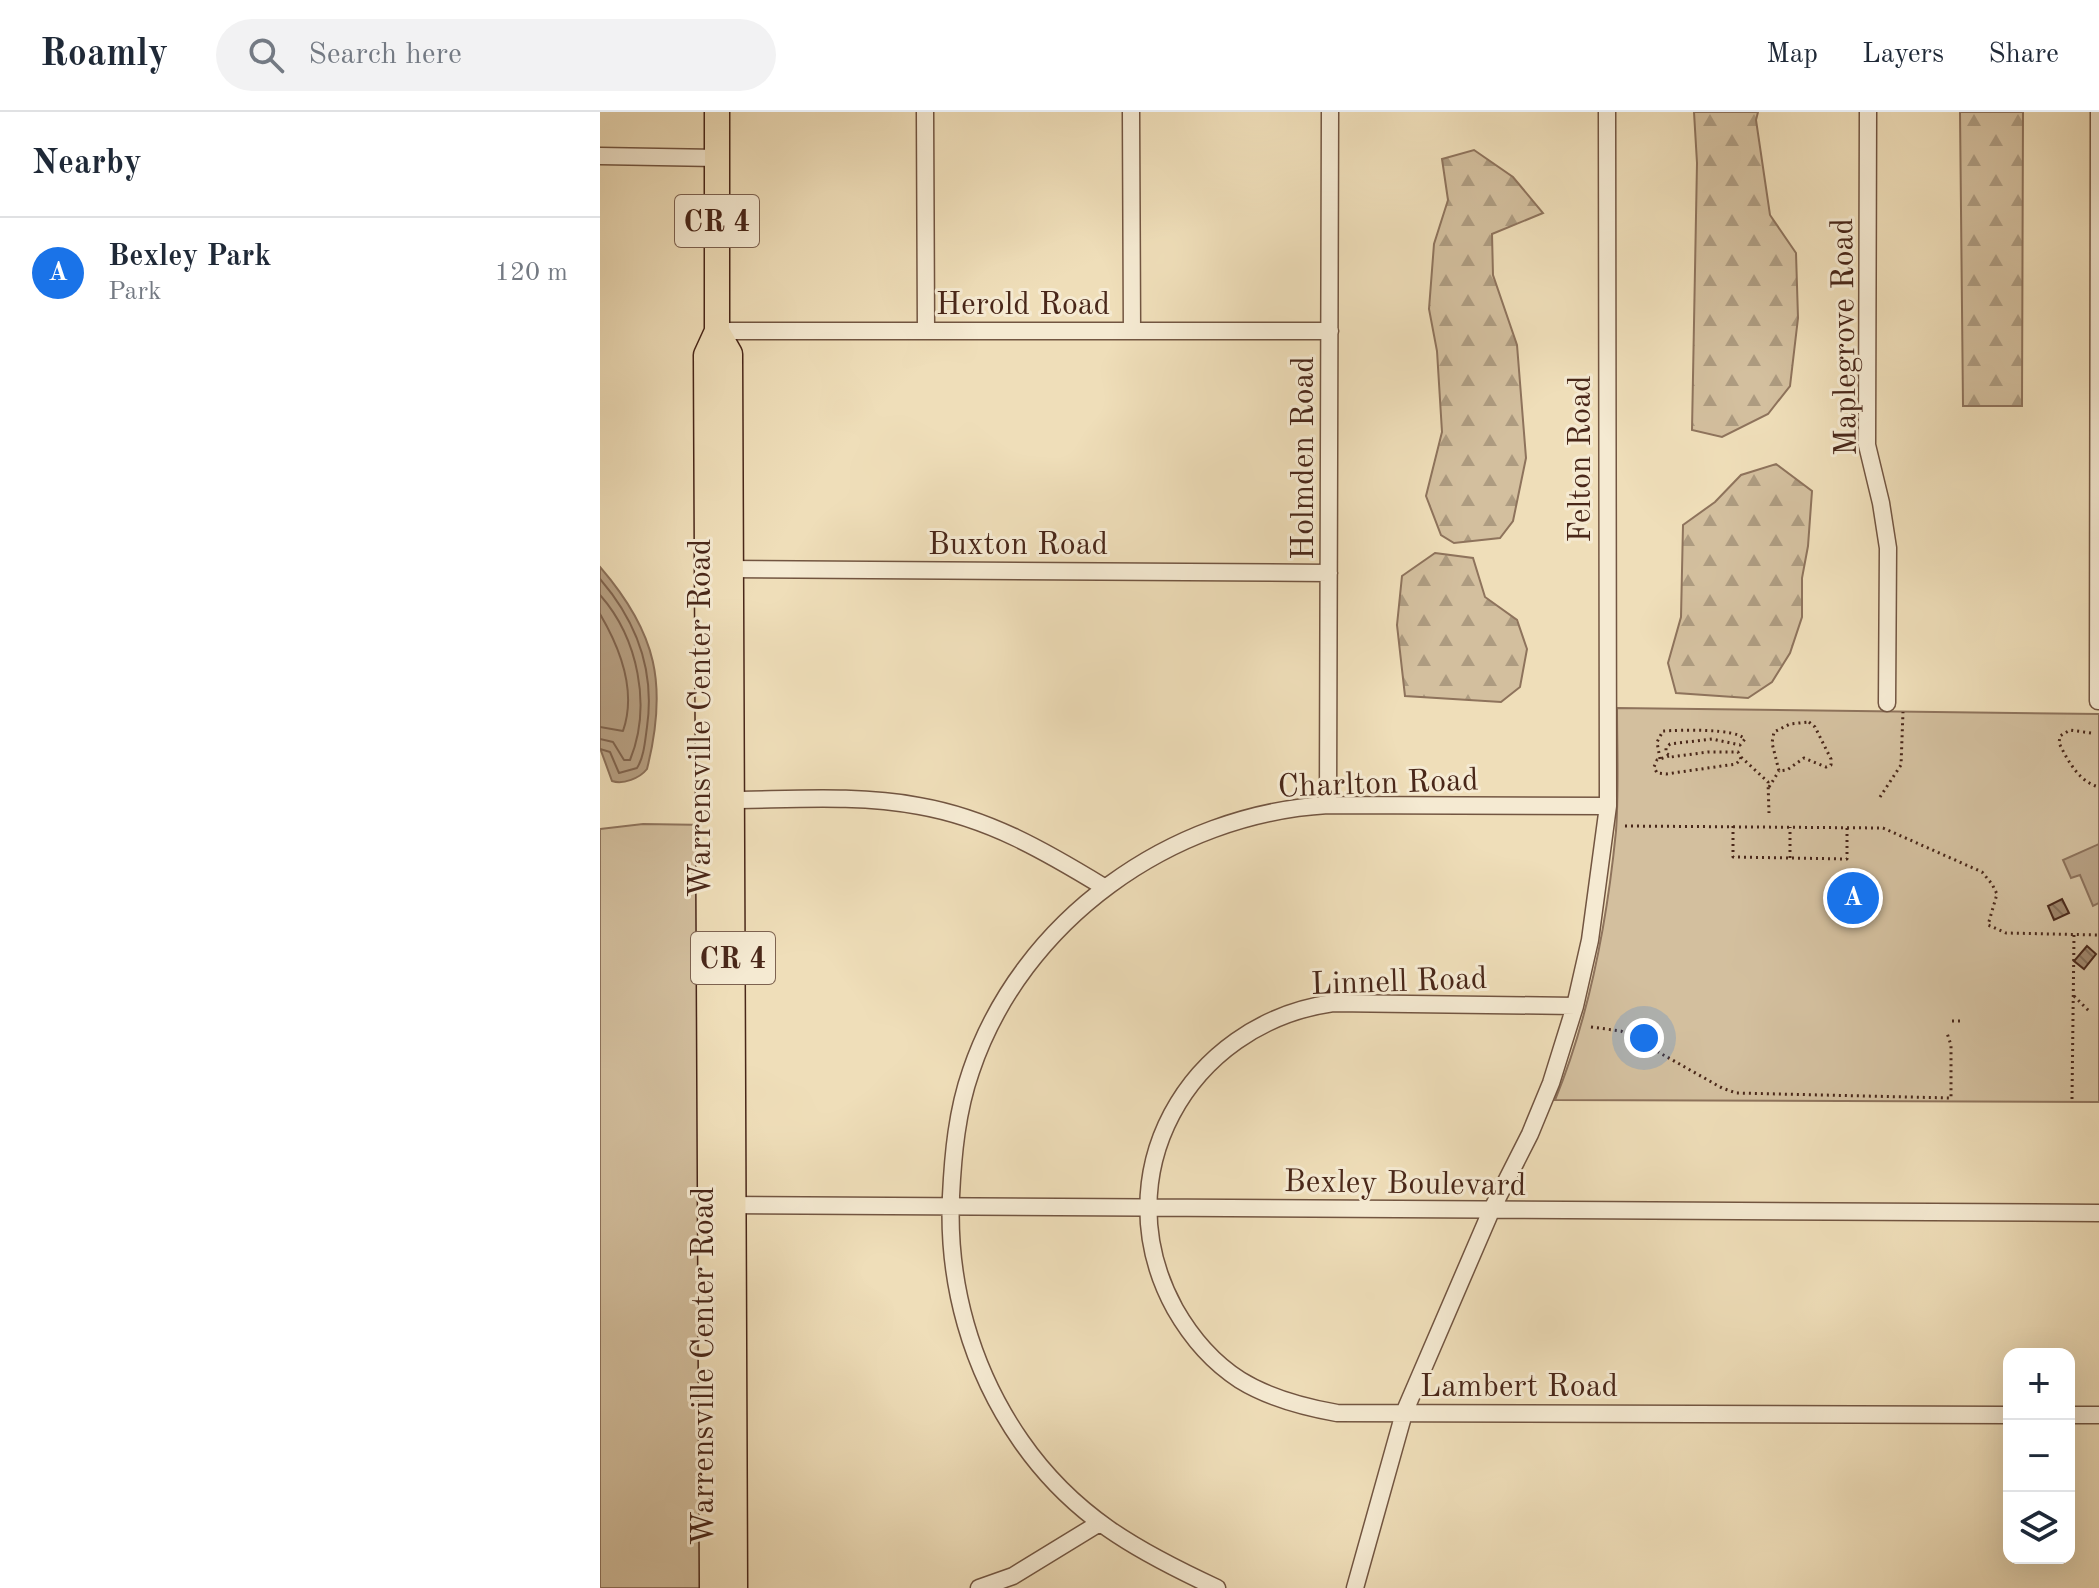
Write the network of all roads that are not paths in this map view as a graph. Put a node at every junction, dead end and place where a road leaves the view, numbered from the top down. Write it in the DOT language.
graph roads {
  1 [pos="717,112"];
  2 [pos="925,112"];
  3 [pos="1131,112"];
  4 [pos="1330,112"];
  5 [pos="1607,112"];
  6 [pos="1868,112"];
  7 [pos="2099,112"];
  8 [pos="600,156"];
  9 [pos="717,158"];
  10 [pos="717,331"];
  11 [pos="926,331"];
  12 [pos="1132,331"];
  13 [pos="1330,331"];
  14 [pos="719,569"];
  15 [pos="1329,573"];
  16 [pos="2098,701"];
  17 [pos="1895,708"];
  18 [pos="720,800"];
  19 [pos="1328,805"];
  20 [pos="1608,806"];
  21 [pos="1104,887"];
  22 [pos="1575,1006"];
  23 [pos="722,1205"];
  24 [pos="1148,1206"];
  25 [pos="950,1207"];
  26 [pos="1491,1211"];
  27 [pos="2099,1213"];
  28 [pos="1404,1413"];
  29 [pos="2003,1415"];
  30 [pos="2075,1415"];
  31 [pos="2099,1415"];
  32 [pos="1098,1524"];
  33 [pos="712,1588"];
  34 [pos="735,1588"];
  35 [pos="979,1588"];
  36 [pos="1217,1588"];
  37 [pos="1355,1588"];
  1 -- 9 [label="main road, Warrensville Center Road / CR 4"];
  2 -- 11 [label="street"];
  3 -- 12 [label="street"];
  4 -- 13 [label="street, Holmden Road"];
  5 -- 20 [label="street, Felton Road"];
  6 -- 17 [label="street, Maplegrove Road"];
  7 -- 16 [label="street"];
  8 -- 9 [label="street"];
  9 -- 10 [label="main road, Warrensville Center Road / CR 4"];
  10 -- 11 [label="street, Herold Road"];
  10 -- 14 [label="main road, Warrensville Center Road / CR 4"];
  11 -- 12 [label="street, Herold Road"];
  12 -- 13 [label="street, Herold Road"];
  13 -- 15 [label="street, Holmden Road"];
  14 -- 15 [label="street, Buxton Road"];
  14 -- 18 [label="main road, Warrensville Center Road / CR 4"];
  15 -- 19 [label="street, Holmden Road"];
  18 -- 21 [label="street"];
  18 -- 23 [label="main road, Warrensville Center Road / CR 4"];
  19 -- 20 [label="street, Charlton Road"];
  19 -- 21 [label="street, Charlton Road"];
  20 -- 22 [label="street, Felton Road"];
  21 -- 25 [label="street, Charlton Road"];
  22 -- 24 [label="street, Linnell Road"];
  22 -- 26 [label="street, Felton Road"];
  23 -- 25 [label="street, Bexley Boulevard"];
  23 -- 33 [label="main road, Warrensville Center Road / CR 4"];
  23 -- 34 [label="main road, Warrensville Center Road / CR 4"];
  24 -- 25 [label="street, Bexley Boulevard"];
  24 -- 26 [label="street, Bexley Boulevard"];
  24 -- 28 [label="street, Lambert Road"];
  25 -- 32 [label="street, Charlton Road"];
  26 -- 27 [label="street, Bexley Boulevard"];
  26 -- 28 [label="street, Felton Road"];
  28 -- 29 [label="street, Lambert Road"];
  28 -- 37 [label="street, Felton Road"];
  30 -- 31 [label="street"];
  32 -- 35 [label="street"];
  32 -- 36 [label="street, Charlton Road"];
}
